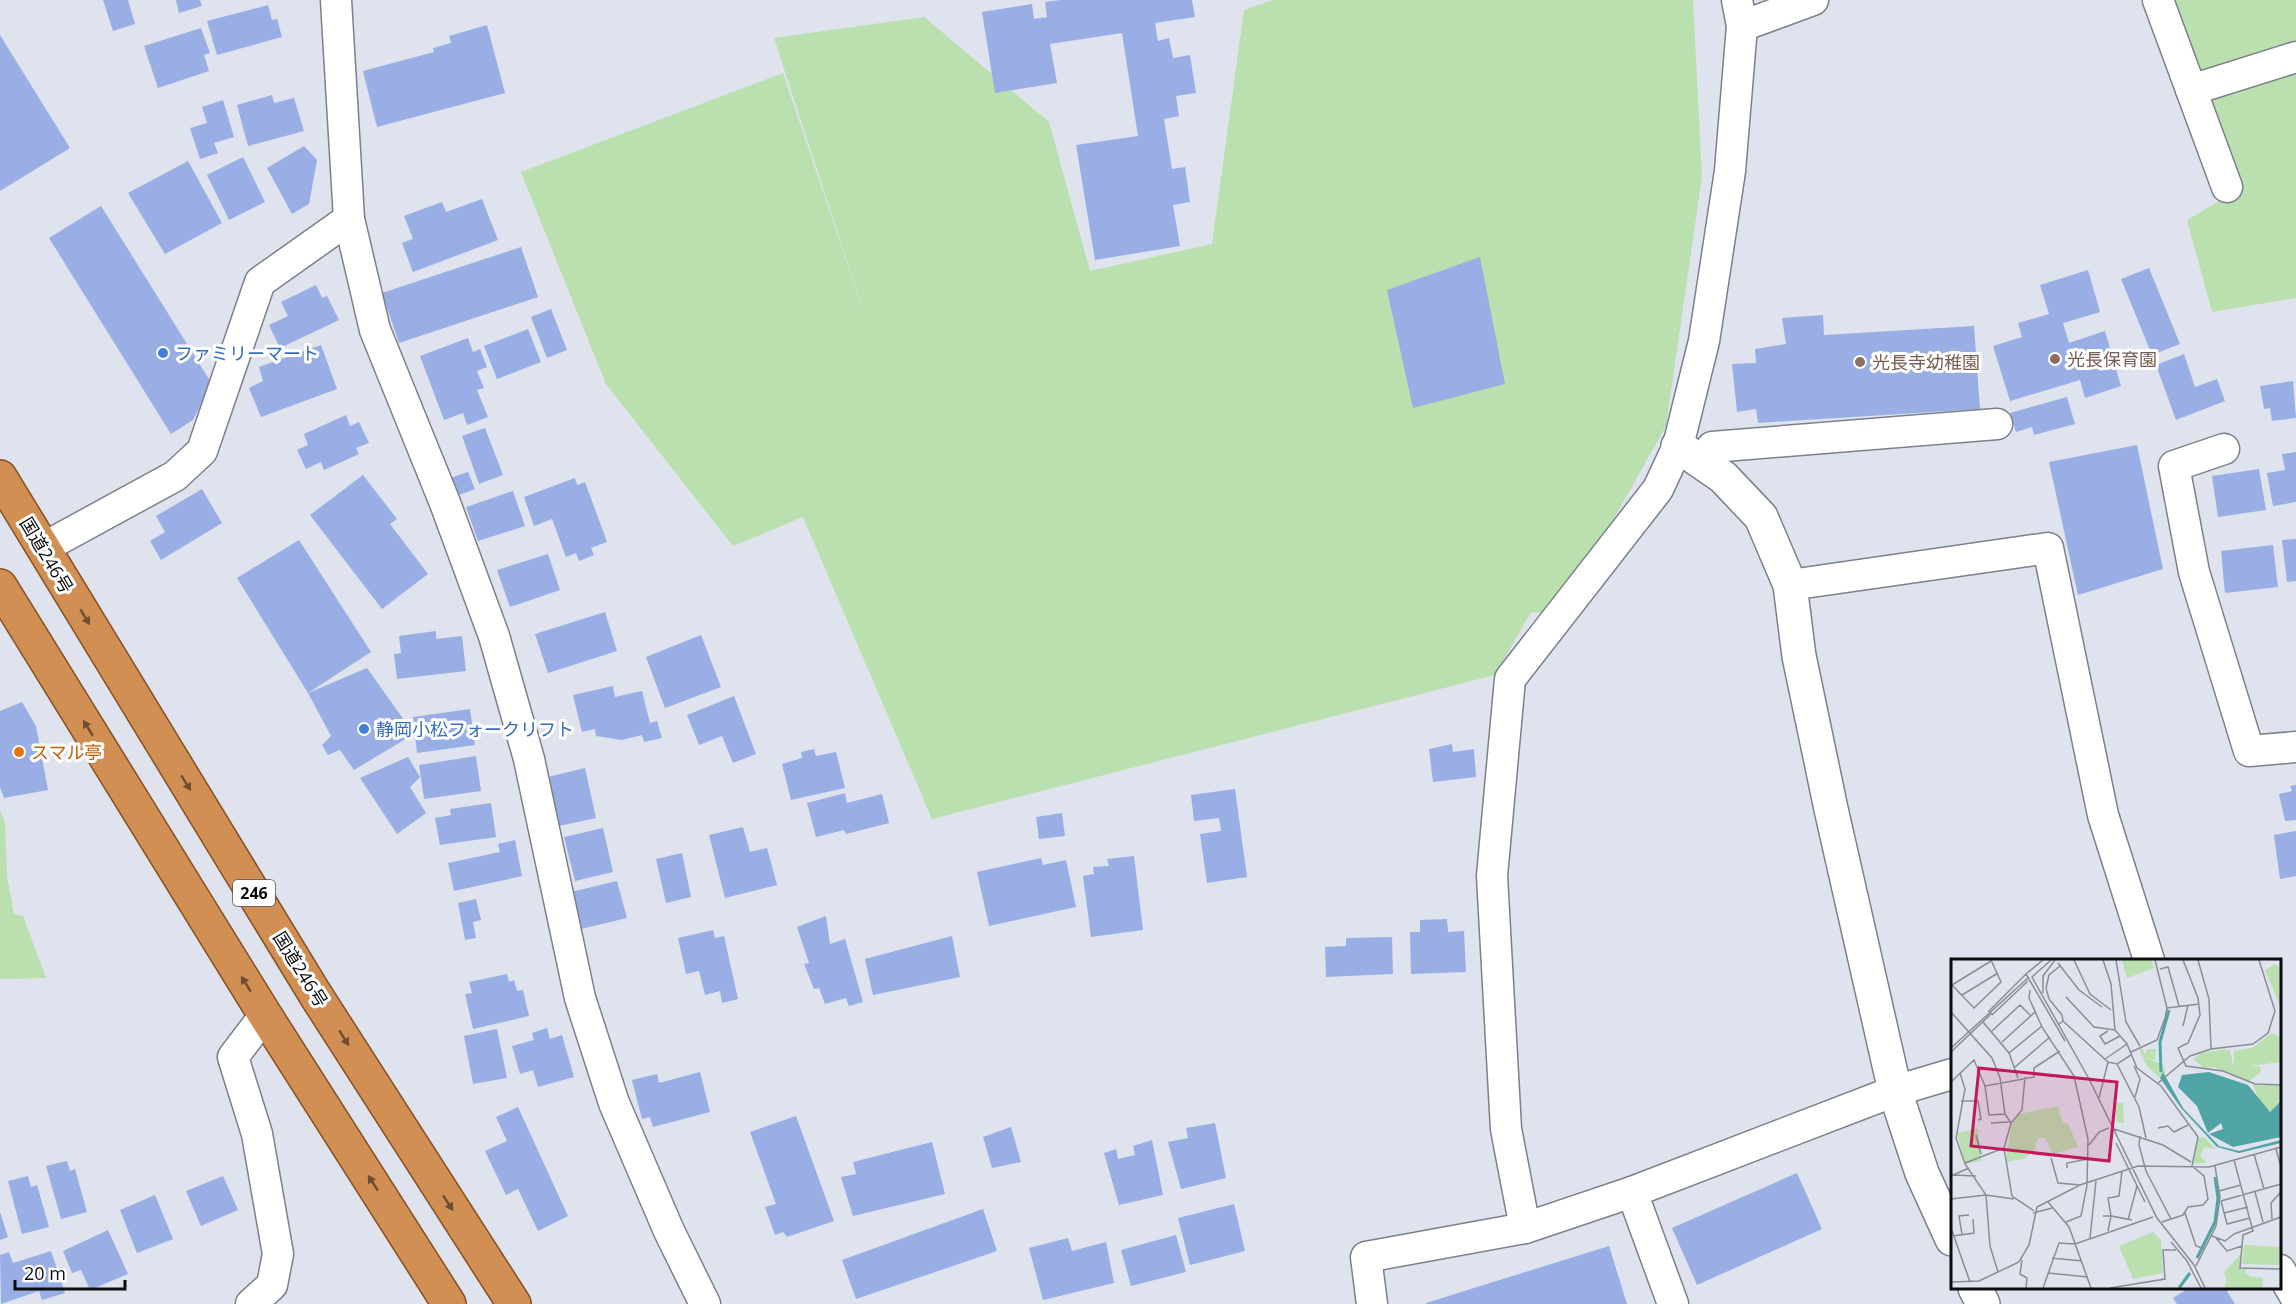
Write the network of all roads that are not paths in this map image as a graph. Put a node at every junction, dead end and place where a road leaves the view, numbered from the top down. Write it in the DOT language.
graph roads {
  1 [pos="336,0"];
  2 [pos="1813,0"];
  3 [pos="2158,0"];
  4 [pos="1740,13"];
  5 [pos="2296,57"];
  6 [pos="2191,90"];
  7 [pos="2227,187"];
  8 [pos="349,219"];
  9 [pos="1997,424"];
  10 [pos="1678,446"];
  11 [pos="2223,449"];
  12 [pos="1707,466"];
  13 [pos="0,477"];
  14 [pos="43,548"];
  15 [pos="1790,585"];
  16 [pos="0,586"];
  17 [pos="2296,747"];
  18 [pos="2149,959"];
  19 [pos="265,1015"];
  20 [pos="1951,1075"];
  21 [pos="1895,1091"];
  22 [pos="1632,1192"];
  23 [pos="1525,1228"];
  24 [pos="1951,1235"];
  25 [pos="2281,1272"];
  26 [pos="1976,1289"];
  27 [pos="2296,1298"];
  28 [pos="251,1304"];
  29 [pos="449,1304"];
  30 [pos="514,1304"];
  31 [pos="705,1304"];
  32 [pos="1372,1304"];
  33 [pos="1672,1304"];
  34 [pos="1983,1304"];
  1 -- 8 [label="street"];
  2 -- 4 [label="street"];
  3 -- 6 [label="street"];
  4 -- 10 [label="street"];
  5 -- 6 [label="street"];
  6 -- 7 [label="street"];
  8 -- 14 [label="street"];
  8 -- 31 [label="street"];
  9 -- 12 [label="street"];
  10 -- 12 [label="street"];
  10 -- 23 [label="street"];
  11 -- 17 [label="street"];
  12 -- 15 [label="street"];
  13 -- 14 [label="highway, 国道246号 / 246"];
  14 -- 30 [label="highway, 国道246号 / 246, one-way"];
  15 -- 18 [label="street"];
  15 -- 21 [label="street"];
  19 -- 16 [label="highway, one-way"];
  19 -- 28 [label="street"];
  29 -- 19 [label="highway, one-way"];
  20 -- 21 [label="street"];
  21 -- 22 [label="street"];
  21 -- 24 [label="street"];
  22 -- 23 [label="street"];
  22 -- 33 [label="street"];
  23 -- 32 [label="street"];
  25 -- 27 [label="street"];
  26 -- 34 [label="street"];
}
